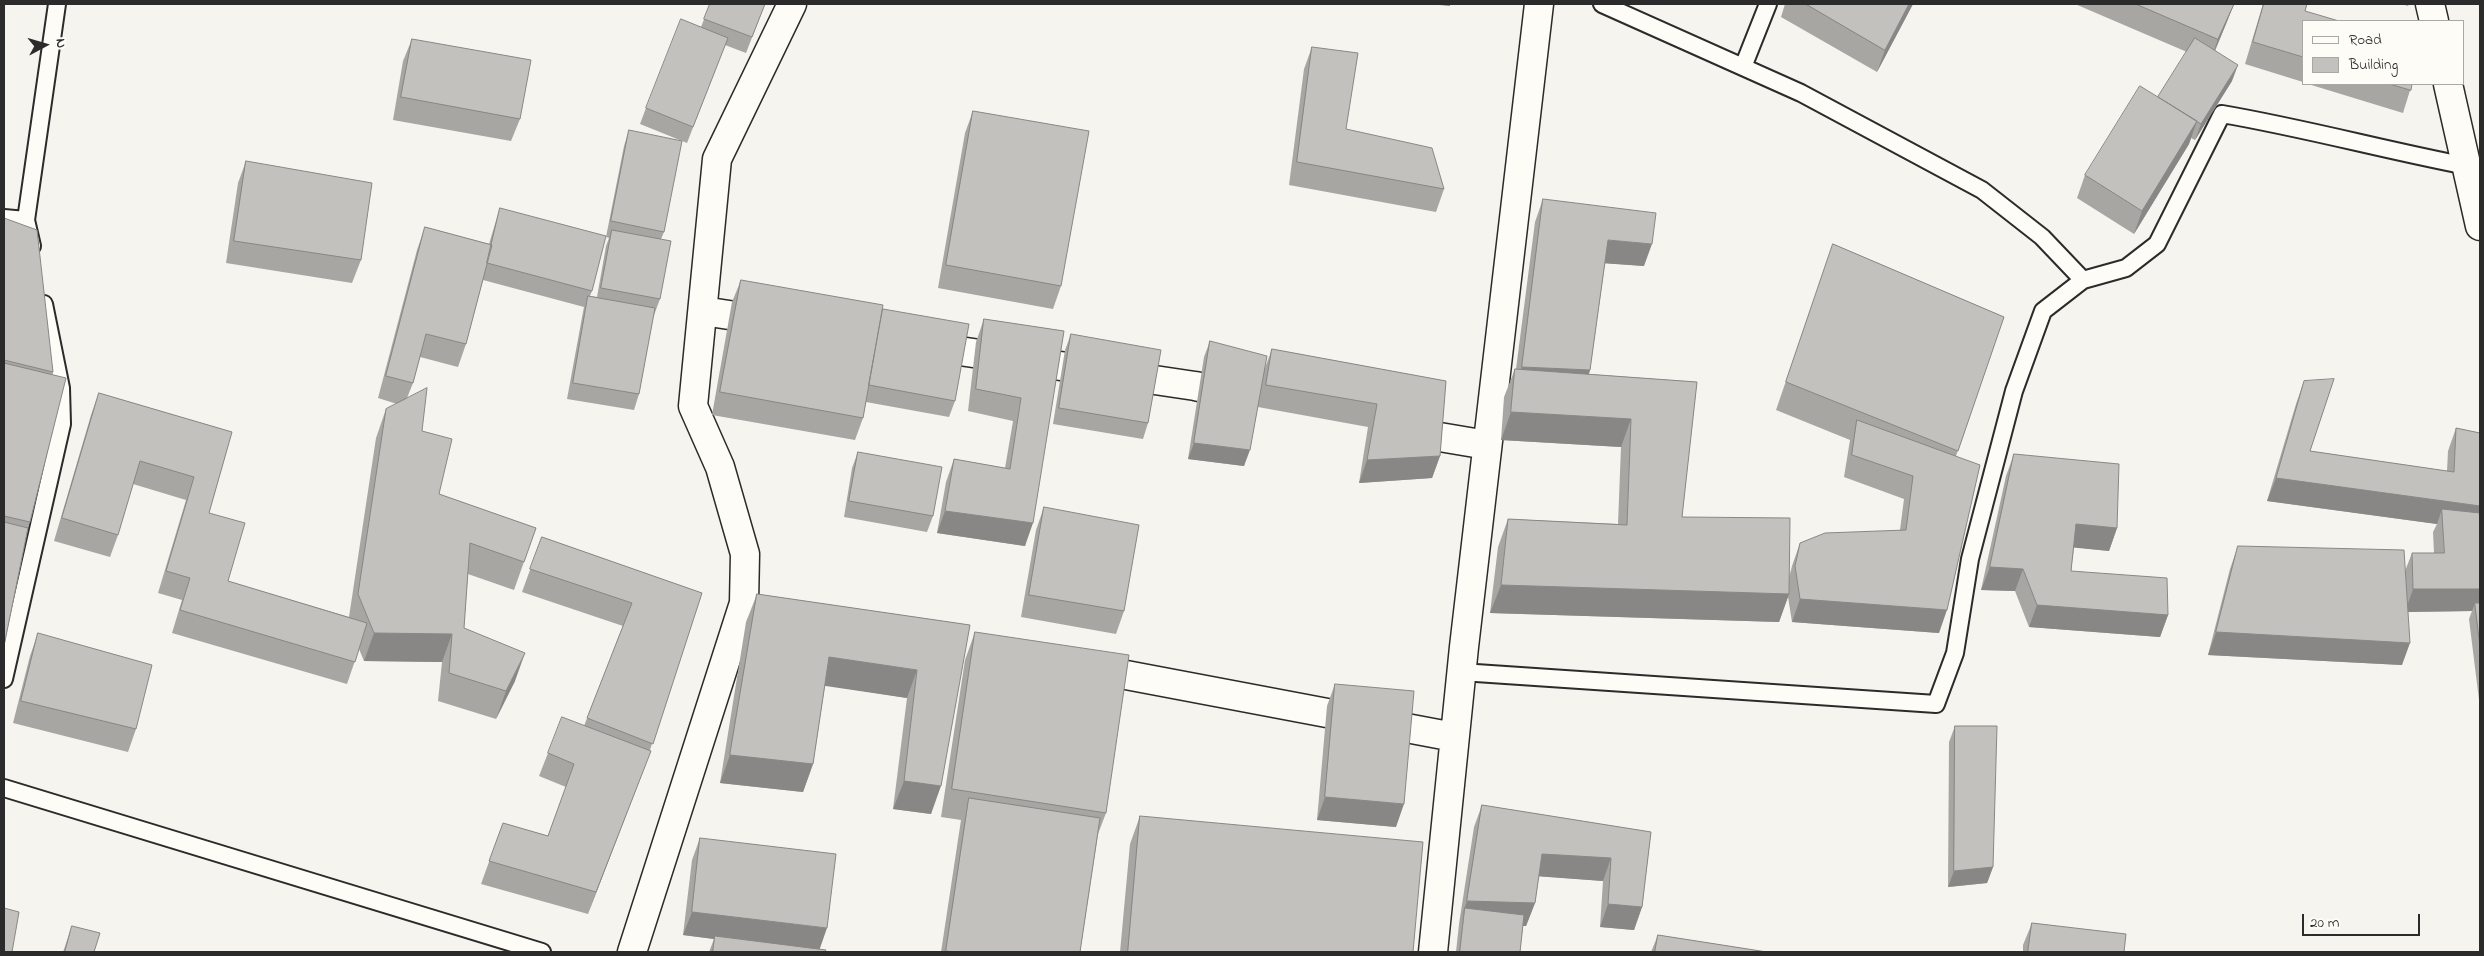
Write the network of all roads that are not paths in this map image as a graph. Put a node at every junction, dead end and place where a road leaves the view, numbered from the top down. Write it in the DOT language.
graph roads {
  1 [pos="57,4"];
  2 [pos="792,4"];
  3 [pos="1539,4"];
  4 [pos="1602,4"];
  5 [pos="1768,4"];
  6 [pos="2430,4"];
  7 [pos="2434,20"];
  8 [pos="1743,67"];
  9 [pos="2448,85"];
  10 [pos="2466,166"];
  11 [pos="4,218"];
  12 [pos="26,220"];
  13 [pos="2480,226"];
  14 [pos="34,258"];
  15 [pos="2083,280"];
  16 [pos="40,286"];
  17 [pos="702,311"];
  18 [pos="790,325"];
  19 [pos="906,343"];
  20 [pos="1261,401"];
  21 [pos="1375,426"];
  22 [pos="1487,446"];
  23 [pos="744,603"];
  24 [pos="773,609"];
  25 [pos="1065,664"];
  26 [pos="1461,672"];
  27 [pos="4,679"];
  28 [pos="1454,738"];
  29 [pos="4,788"];
  30 [pos="542,952"];
  31 [pos="632,952"];
  32 [pos="1433,952"];
  1 -- 12 [label="lane"];
  2 -- 17 [label="street"];
  3 -- 22 [label="street"];
  4 -- 8 [label="lane"];
  5 -- 8 [label="lane"];
  6 -- 7 [label="street"];
  8 -- 15 [label="lane"];
  9 -- 10 [label="street"];
  10 -- 13 [label="street"];
  10 -- 15 [label="lane"];
  11 -- 12 [label="lane"];
  12 -- 14 [label="lane"];
  15 -- 26 [label="lane"];
  16 -- 27 [label="lane"];
  17 -- 18 [label="street"];
  17 -- 23 [label="street"];
  19 -- 20 [label="street"];
  21 -- 22 [label="street"];
  22 -- 26 [label="street"];
  23 -- 24 [label="street"];
  23 -- 31 [label="street"];
  25 -- 28 [label="street"];
  26 -- 28 [label="street"];
  28 -- 32 [label="street"];
  29 -- 30 [label="lane"];
}
